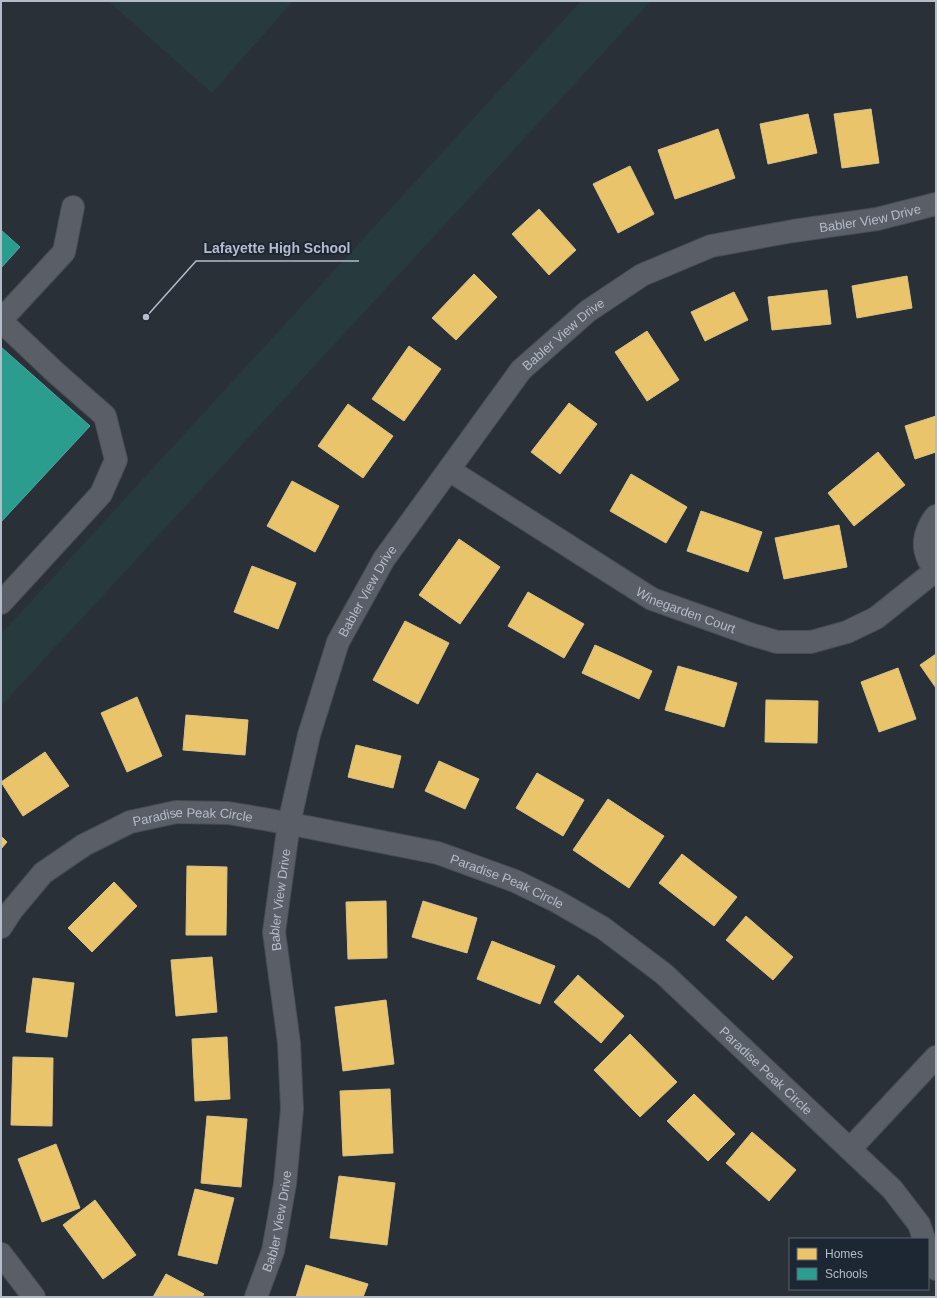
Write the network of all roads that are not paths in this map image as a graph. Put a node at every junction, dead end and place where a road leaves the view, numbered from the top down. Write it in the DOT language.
graph roads {
  1 [pos="936,204"];
  2 [pos="73,207"];
  3 [pos="1,321"];
  4 [pos="449,470"];
  5 [pos="936,516"];
  6 [pos="936,571"];
  7 [pos="1,603"];
  8 [pos="290,823"];
  9 [pos="1,927"];
  10 [pos="936,1057"];
  11 [pos="850,1149"];
  12 [pos="924,1238"];
  13 [pos="929,1251"];
  14 [pos="1,1254"];
  15 [pos="936,1270"];
  16 [pos="34,1297"];
  17 [pos="256,1297"];
  1 -- 4 [label="street, Babler View Drive"];
  2 -- 3 [label="street"];
  3 -- 7 [label="street"];
  4 -- 6 [label="street, Winegarden Court"];
  4 -- 8 [label="street, Babler View Drive"];
  5 -- 6 [label="street, Winegarden Court"];
  8 -- 9 [label="street, Paradise Peak Circle"];
  8 -- 11 [label="street, Paradise Peak Circle"];
  8 -- 17 [label="street, Babler View Drive"];
  10 -- 11 [label="street"];
  11 -- 12 [label="street, Paradise Peak Circle"];
  13 -- 15 [label="street"];
  14 -- 16 [label="street"];
}
